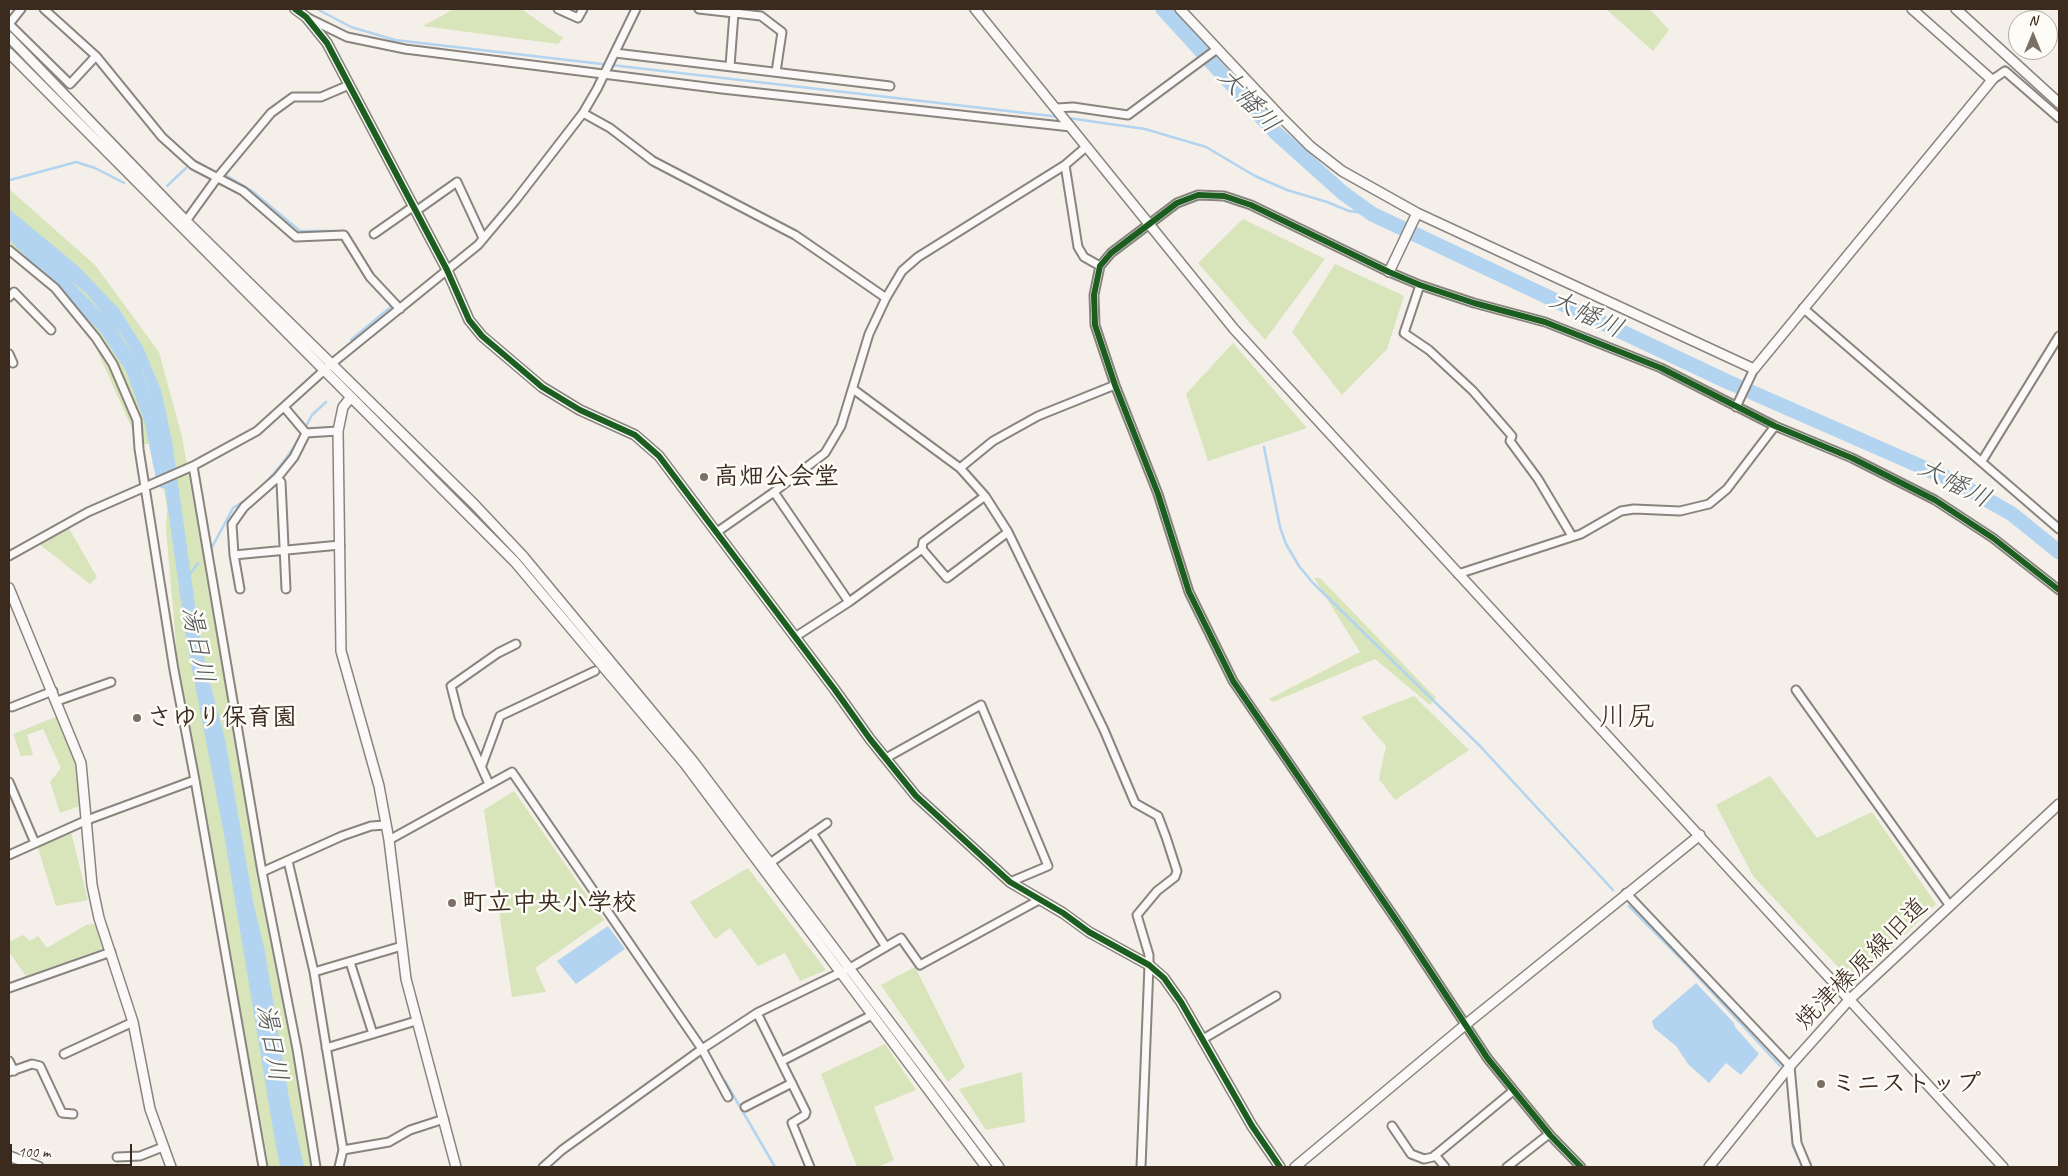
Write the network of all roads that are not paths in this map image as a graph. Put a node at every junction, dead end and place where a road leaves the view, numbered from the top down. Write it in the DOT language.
graph roads {
  1 [pos="21,9"];
  2 [pos="44,9"];
  3 [pos="295,9"];
  4 [pos="558,9"];
  5 [pos="583,9"];
  6 [pos="636,9"];
  7 [pos="699,9"];
  8 [pos="975,9"];
  9 [pos="1180,9"];
  10 [pos="1912,9"];
  11 [pos="1956,9"];
  12 [pos="734,13"];
  13 [pos="306,16"];
  14 [pos="9,37"];
  15 [pos="1217,49"];
  16 [pos="9,54"];
  17 [pos="613,55"];
  18 [pos="96,56"];
  19 [pos="730,66"];
  20 [pos="776,72"];
  21 [pos="604,73"];
  22 [pos="1992,80"];
  23 [pos="70,84"];
  24 [pos="349,84"];
  25 [pos="890,86"];
  26 [pos="62,93"];
  27 [pos="2059,103"];
  28 [pos="1058,110"];
  29 [pos="583,113"];
  30 [pos="2059,118"];
  31 [pos="1069,125"];
  32 [pos="1086,147"];
  33 [pos="1065,166"];
  34 [pos="216,178"];
  35 [pos="415,209"];
  36 [pos="1417,213"];
  37 [pos="186,220"];
  38 [pos="1148,224"];
  39 [pos="374,234"];
  40 [pos="483,238"];
  41 [pos="9,250"];
  42 [pos="1100,266"];
  43 [pos="447,270"];
  44 [pos="1389,272"];
  45 [pos="1420,285"];
  46 [pos="9,297"];
  47 [pos="886,298"];
  48 [pos="1803,308"];
  49 [pos="400,309"];
  50 [pos="51,330"];
  51 [pos="2059,336"];
  52 [pos="9,354"];
  53 [pos="13,363"];
  54 [pos="327,368"];
  55 [pos="1754,369"];
  56 [pos="1115,385"];
  57 [pos="853,389"];
  58 [pos="351,397"];
  59 [pos="284,407"];
  60 [pos="1736,407"];
  61 [pos="1775,426"];
  62 [pos="338,431"];
  63 [pos="306,433"];
  64 [pos="1982,460"];
  65 [pos="192,466"];
  66 [pos="960,468"];
  67 [pos="277,478"];
  68 [pos="146,486"];
  69 [pos="774,492"];
  70 [pos="985,496"];
  71 [pos="2059,529"];
  72 [pos="717,532"];
  73 [pos="1008,532"];
  74 [pos="1572,536"];
  75 [pos="340,545"];
  76 [pos="282,550"];
  77 [pos="922,550"];
  78 [pos="234,555"];
  79 [pos="9,556"];
  80 [pos="1458,574"];
  81 [pos="9,588"];
  82 [pos="240,589"];
  83 [pos="286,589"];
  84 [pos="2059,590"];
  85 [pos="849,602"];
  86 [pos="795,637"];
  87 [pos="516,644"];
  88 [pos="596,671"];
  89 [pos="111,682"];
  90 [pos="1796,690"];
  91 [pos="53,691"];
  92 [pos="56,701"];
  93 [pos="12,707"];
  94 [pos="886,758"];
  95 [pos="482,765"];
  96 [pos="196,780"];
  97 [pos="9,782"];
  98 [pos="489,784"];
  99 [pos="2059,804"];
  100 [pos="87,820"];
  101 [pos="827,823"];
  102 [pos="386,825"];
  103 [pos="812,833"];
  104 [pos="1700,835"];
  105 [pos="389,840"];
  106 [pos="34,843"];
  107 [pos="9,854"];
  108 [pos="288,861"];
  109 [pos="770,863"];
  110 [pos="262,872"];
  111 [pos="1010,882"];
  112 [pos="1626,893"];
  113 [pos="1039,900"];
  114 [pos="1950,906"];
  115 [pos="402,946"];
  116 [pos="886,947"];
  117 [pos="111,952"];
  118 [pos="350,962"];
  119 [pos="1149,965"];
  120 [pos="850,968"];
  121 [pos="314,972"];
  122 [pos="840,973"];
  123 [pos="9,988"];
  124 [pos="1276,996"];
  125 [pos="1849,1000"];
  126 [pos="757,1013"];
  127 [pos="872,1015"];
  128 [pos="416,1021"];
  129 [pos="133,1022"];
  130 [pos="1465,1025"];
  131 [pos="373,1034"];
  132 [pos="1203,1039"];
  133 [pos="326,1048"];
  134 [pos="702,1049"];
  135 [pos="64,1054"];
  136 [pos="782,1060"];
  137 [pos="9,1061"];
  138 [pos="1790,1066"];
  139 [pos="11,1071"];
  140 [pos="792,1084"];
  141 [pos="1513,1092"];
  142 [pos="728,1097"];
  143 [pos="745,1107"];
  144 [pos="73,1114"];
  145 [pos="444,1119"];
  146 [pos="1392,1126"];
  147 [pos="1548,1134"];
  148 [pos="163,1147"];
  149 [pos="343,1150"];
  150 [pos="1435,1155"];
  151 [pos="9,1156"];
  152 [pos="117,1157"];
  153 [pos="39,1167"];
  154 [pos="170,1167"];
  155 [pos="263,1167"];
  156 [pos="316,1167"];
  157 [pos="339,1167"];
  158 [pos="456,1167"];
  159 [pos="543,1167"];
  160 [pos="810,1167"];
  161 [pos="986,1167"];
  162 [pos="999,1167"];
  163 [pos="1141,1167"];
  164 [pos="1280,1167"];
  165 [pos="1295,1167"];
  166 [pos="1445,1167"];
  167 [pos="1507,1167"];
  168 [pos="1581,1167"];
  169 [pos="1709,1167"];
  170 [pos="1807,1167"];
  171 [pos="2003,1167"];
  1 -- 23 [label="street"];
  2 -- 18 [label="street"];
  3 -- 13 [label="street"];
  4 -- 5 [label="street"];
  6 -- 17 [label="street"];
  7 -- 12 [label="street"];
  8 -- 28 [label="street"];
  9 -- 15 [label="street"];
  10 -- 22 [label="street"];
  11 -- 27 [label="street"];
  12 -- 19 [label="street"];
  12 -- 20 [label="street"];
  13 -- 21 [label="street"];
  13 -- 24 [label="street"];
  14 -- 26 [label="street"];
  15 -- 28 [label="street"];
  15 -- 36 [label="street"];
  16 -- 54 [label="street"];
  17 -- 19 [label="street"];
  17 -- 21 [label="street"];
  18 -- 23 [label="street"];
  18 -- 34 [label="street"];
  19 -- 20 [label="street"];
  20 -- 25 [label="street"];
  21 -- 29 [label="street"];
  21 -- 31 [label="street"];
  22 -- 30 [label="street"];
  22 -- 48 [label="street"];
  23 -- 26 [label="street"];
  24 -- 34 [label="street"];
  24 -- 35 [label="street"];
  26 -- 37 [label="street"];
  28 -- 31 [label="street"];
  29 -- 40 [label="street"];
  29 -- 47 [label="street"];
  31 -- 32 [label="street"];
  32 -- 33 [label="street"];
  32 -- 38 [label="street"];
  33 -- 42 [label="street"];
  33 -- 47 [label="street"];
  34 -- 37 [label="street"];
  34 -- 49 [label="street"];
  35 -- 39 [label="street"];
  35 -- 40 [label="street"];
  35 -- 43 [label="street"];
  36 -- 44 [label="street"];
  36 -- 55 [label="street"];
  37 -- 54 [label="street"];
  38 -- 42 [label="street"];
  38 -- 44 [label="street"];
  38 -- 80 [label="street"];
  40 -- 43 [label="street"];
  41 -- 68 [label="street"];
  42 -- 56 [label="street"];
  43 -- 49 [label="street"];
  43 -- 72 [label="street"];
  44 -- 45 [label="street"];
  45 -- 60 [label="street"];
  45 -- 74 [label="street"];
  46 -- 50 [label="street"];
  47 -- 57 [label="street"];
  48 -- 55 [label="street"];
  48 -- 64 [label="street"];
  49 -- 54 [label="street"];
  51 -- 64 [label="street"];
  52 -- 53 [label="street"];
  54 -- 58 [label="street"];
  54 -- 59 [label="street"];
  54 -- 109 [label="street"];
  55 -- 60 [label="street"];
  56 -- 66 [label="street"];
  56 -- 130 [label="street"];
  57 -- 66 [label="street"];
  57 -- 69 [label="street"];
  58 -- 62 [label="street"];
  58 -- 122 [label="street"];
  59 -- 63 [label="street"];
  59 -- 65 [label="street"];
  60 -- 61 [label="street"];
  61 -- 74 [label="street"];
  61 -- 84 [label="street"];
  62 -- 63 [label="street"];
  62 -- 75 [label="street"];
  63 -- 67 [label="street"];
  64 -- 71 [label="street"];
  65 -- 68 [label="street"];
  65 -- 110 [label="street"];
  66 -- 70 [label="street"];
  67 -- 76 [label="street"];
  67 -- 78 [label="street"];
  68 -- 79 [label="street"];
  68 -- 96 [label="street"];
  69 -- 72 [label="street"];
  69 -- 85 [label="street"];
  70 -- 73 [label="street"];
  70 -- 77 [label="street"];
  72 -- 86 [label="street"];
  73 -- 77 [label="street"];
  73 -- 119 [label="street"];
  74 -- 80 [label="street"];
  75 -- 76 [label="street"];
  75 -- 102 [label="street"];
  76 -- 78 [label="street"];
  76 -- 83 [label="street"];
  77 -- 85 [label="street"];
  78 -- 82 [label="street"];
  80 -- 104 [label="street"];
  81 -- 91 [label="street"];
  85 -- 86 [label="street"];
  86 -- 94 [label="street"];
  87 -- 95 [label="street"];
  88 -- 95 [label="street"];
  89 -- 92 [label="street"];
  90 -- 114 [label="street"];
  91 -- 92 [label="street"];
  91 -- 93 [label="street"];
  92 -- 100 [label="street"];
  94 -- 111 [label="street"];
  94 -- 111 [label="street"];
  95 -- 98 [label="street"];
  96 -- 100 [label="street"];
  96 -- 155 [label="street"];
  97 -- 106 [label="street"];
  98 -- 105 [label="street"];
  98 -- 134 [label="street"];
  99 -- 114 [label="street, 焼津榛原線旧道"];
  100 -- 106 [label="street"];
  100 -- 117 [label="street"];
  101 -- 103 [label="street"];
  102 -- 105 [label="street"];
  102 -- 108 [label="street"];
  103 -- 109 [label="street"];
  103 -- 116 [label="street"];
  104 -- 112 [label="street"];
  104 -- 125 [label="street"];
  105 -- 115 [label="street"];
  106 -- 107 [label="street"];
  108 -- 110 [label="street"];
  108 -- 121 [label="street"];
  109 -- 120 [label="street"];
  110 -- 156 [label="street"];
  111 -- 113 [label="street"];
  112 -- 130 [label="street"];
  112 -- 138 [label="street"];
  113 -- 116 [label="street"];
  113 -- 119 [label="street"];
  114 -- 125 [label="street, 焼津榛原線旧道"];
  115 -- 118 [label="street"];
  115 -- 128 [label="street"];
  116 -- 120 [label="street"];
  117 -- 123 [label="street"];
  117 -- 129 [label="street"];
  118 -- 121 [label="street"];
  118 -- 131 [label="street"];
  119 -- 132 [label="street"];
  119 -- 163 [label="street"];
  120 -- 122 [label="street"];
  120 -- 162 [label="street"];
  121 -- 133 [label="street"];
  122 -- 126 [label="street"];
  122 -- 127 [label="street"];
  124 -- 132 [label="street"];
  125 -- 138 [label="street, 焼津榛原線旧道"];
  125 -- 171 [label="street"];
  126 -- 134 [label="street"];
  126 -- 136 [label="street"];
  127 -- 136 [label="street"];
  127 -- 161 [label="street"];
  128 -- 131 [label="street"];
  128 -- 145 [label="street"];
  129 -- 135 [label="street"];
  129 -- 148 [label="street"];
  130 -- 141 [label="street"];
  130 -- 165 [label="street"];
  131 -- 133 [label="street"];
  132 -- 164 [label="street"];
  133 -- 149 [label="street"];
  134 -- 142 [label="street"];
  134 -- 159 [label="street"];
  136 -- 140 [label="street"];
  137 -- 139 [label="street"];
  138 -- 169 [label="street, 焼津榛原線旧道"];
  138 -- 170 [label="street"];
  139 -- 144 [label="street"];
  140 -- 143 [label="street"];
  140 -- 160 [label="street"];
  141 -- 147 [label="street"];
  141 -- 150 [label="street"];
  145 -- 149 [label="street"];
  145 -- 158 [label="street"];
  146 -- 150 [label="street"];
  147 -- 167 [label="street"];
  147 -- 168 [label="street"];
  148 -- 152 [label="street"];
  148 -- 154 [label="street"];
  149 -- 157 [label="street"];
  150 -- 166 [label="street"];
  151 -- 153 [label="street"];
}
